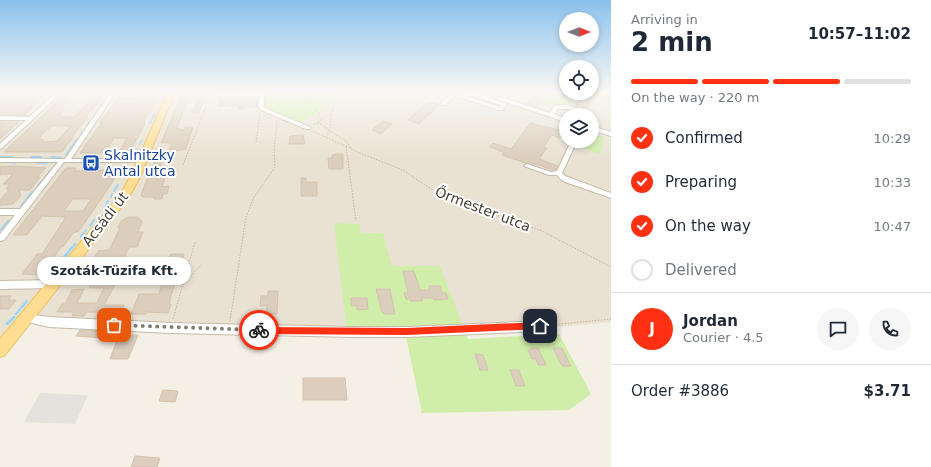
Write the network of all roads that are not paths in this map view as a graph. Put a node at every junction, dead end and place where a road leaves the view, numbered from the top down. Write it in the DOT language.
graph roads {
  1 [pos="37,114"];
  2 [pos="98,114"];
  3 [pos="162,114"];
  4 [pos="275,114"];
  5 [pos="545,114"];
  6 [pos="551,116"];
  7 [pos="0,118"];
  8 [pos="559,118"];
  9 [pos="31,119"];
  10 [pos="308,128"];
  11 [pos="599,130"];
  12 [pos="611,134"];
  13 [pos="0,147"];
  14 [pos="571,148"];
  15 [pos="0,160"];
  16 [pos="65,160"];
  17 [pos="142,161"];
  18 [pos="527,166"];
  19 [pos="559,173"];
  20 [pos="611,196"];
  21 [pos="0,212"];
  22 [pos="21,212"];
  23 [pos="1,238"];
  24 [pos="0,284"];
  25 [pos="54,284"];
  26 [pos="26,318"];
  27 [pos="540,326"];
  28 [pos="0,350"];
  1 -- 9 [label="street"];
  2 -- 16 [label="street"];
  3 -- 17 [label="main road, Acsádi út"];
  4 -- 10 [label="street"];
  5 -- 6 [label="street"];
  6 -- 8 [label="street"];
  7 -- 9 [label="street"];
  9 -- 13 [label="street"];
  11 -- 12 [label="street"];
  14 -- 19 [label="street"];
  15 -- 16 [label="street"];
  16 -- 17 [label="street"];
  16 -- 22 [label="street"];
  17 -- 25 [label="main road, Acsádi út"];
  18 -- 19 [label="street"];
  19 -- 20 [label="street"];
  21 -- 22 [label="street"];
  22 -- 23 [label="street"];
  24 -- 25 [label="street"];
  25 -- 26 [label="main road, Acsádi út"];
  26 -- 27 [label="street"];
  26 -- 28 [label="main road, Acsádi út"];
}
